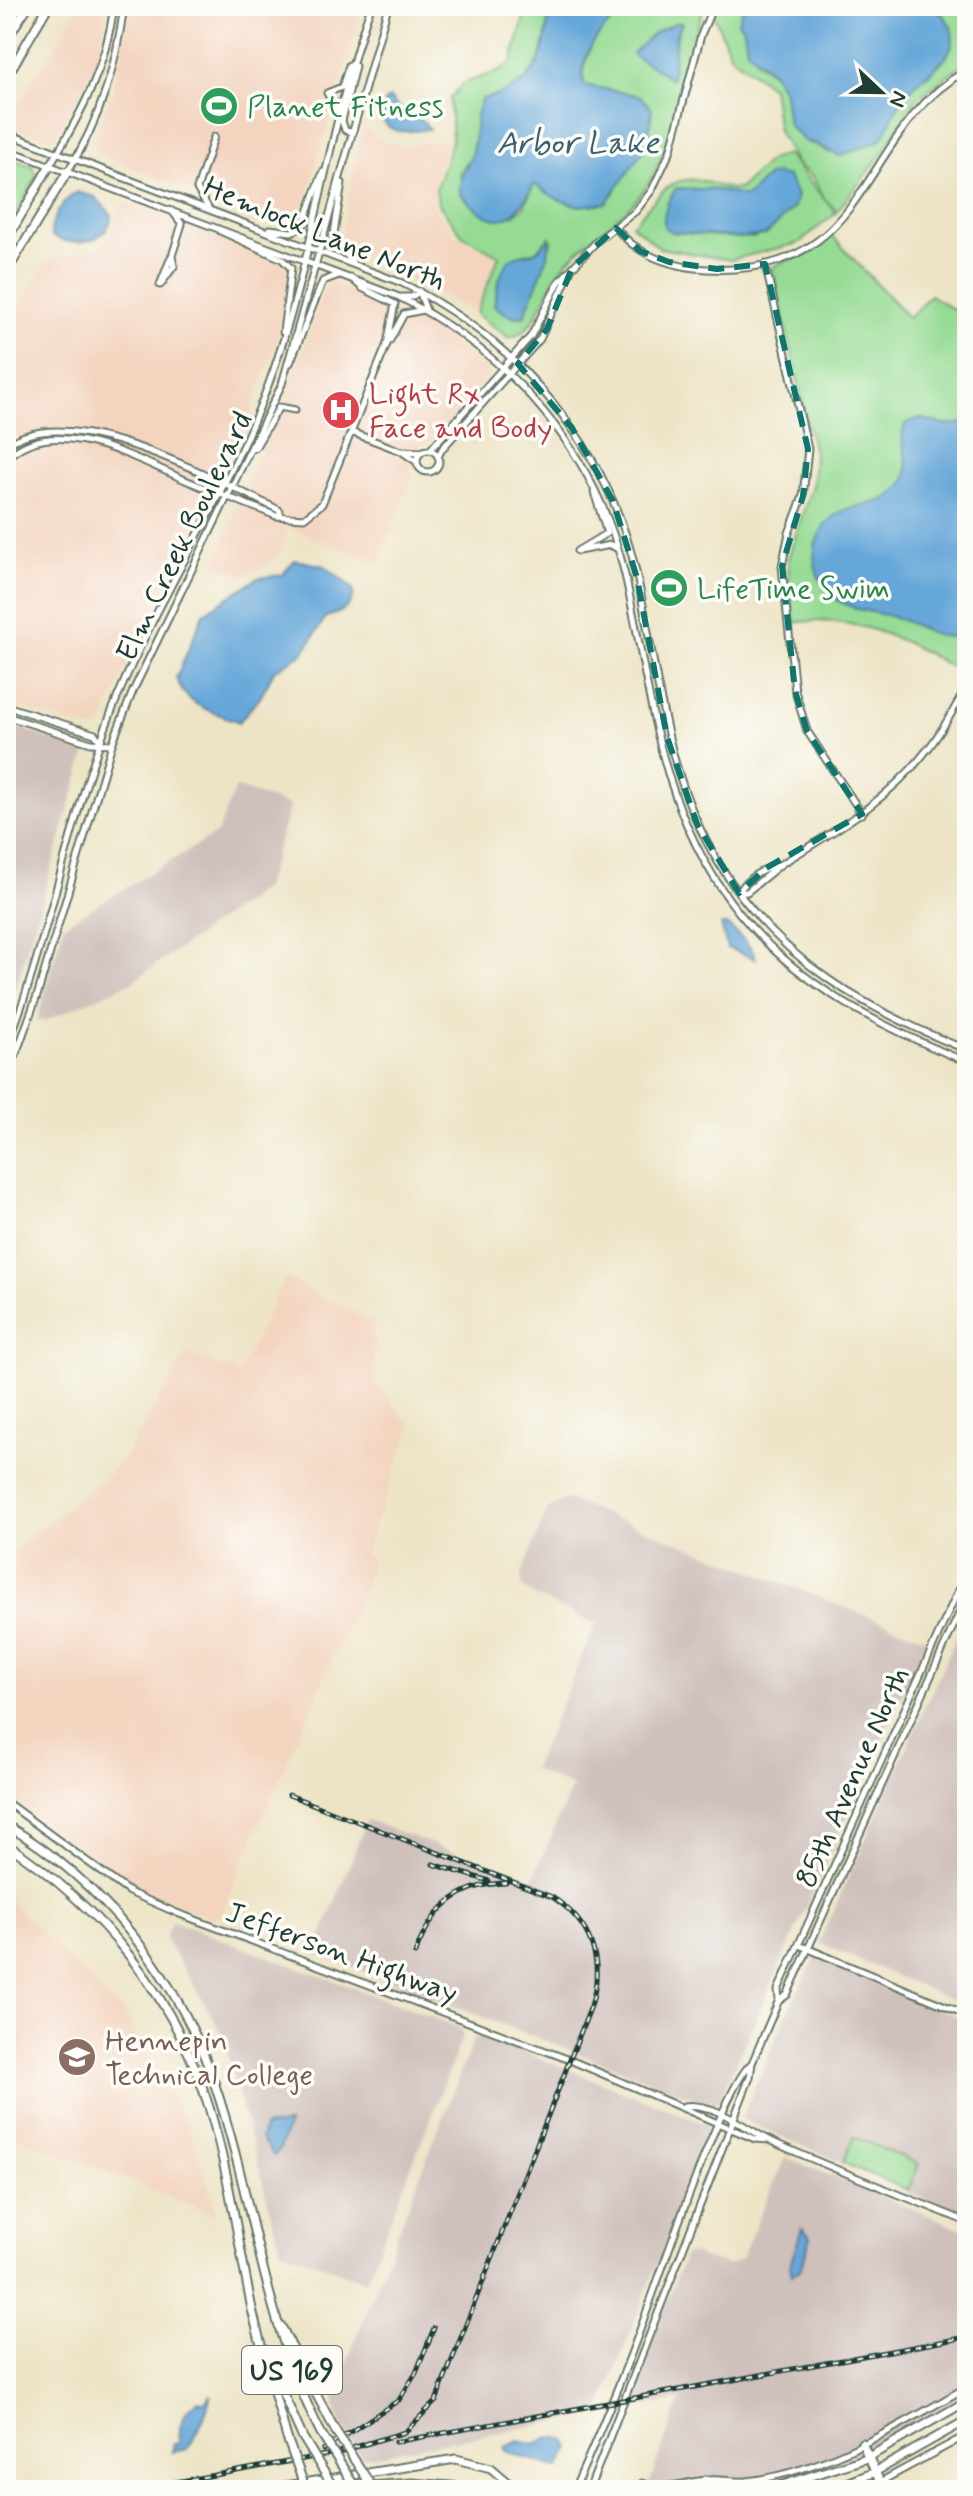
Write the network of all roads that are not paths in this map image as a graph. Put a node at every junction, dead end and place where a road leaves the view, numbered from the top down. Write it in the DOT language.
graph roads {
  1 [pos="28,6"];
  2 [pos="114,6"];
  3 [pos="124,6"];
  4 [pos="371,6"];
  5 [pos="388,6"];
  6 [pos="713,6"];
  7 [pos="47,8"];
  8 [pos="6,40"];
  9 [pos="355,57"];
  10 [pos="967,70"];
  11 [pos="6,71"];
  12 [pos="6,78"];
  13 [pos="339,114"];
  14 [pos="6,133"];
  15 [pos="353,133"];
  16 [pos="214,137"];
  17 [pos="6,149"];
  18 [pos="58,152"];
  19 [pos="77,158"];
  20 [pos="327,164"];
  21 [pos="50,165"];
  22 [pos="68,171"];
  23 [pos="343,173"];
  24 [pos="209,208"];
  25 [pos="171,210"];
  26 [pos="213,226"];
  27 [pos="261,228"];
  28 [pos="616,228"];
  29 [pos="6,241"];
  30 [pos="309,246"];
  31 [pos="320,250"];
  32 [pos="172,256"];
  33 [pos="305,260"];
  34 [pos="317,264"];
  35 [pos="356,264"];
  36 [pos="765,264"];
  37 [pos="572,268"];
  38 [pos="6,273"];
  39 [pos="348,277"];
  40 [pos="419,291"];
  41 [pos="399,297"];
  42 [pos="427,311"];
  43 [pos="387,344"];
  44 [pos="282,347"];
  45 [pos="512,358"];
  46 [pos="518,364"];
  47 [pos="288,367"];
  48 [pos="503,368"];
  49 [pos="509,374"];
  50 [pos="295,410"];
  51 [pos="351,432"];
  52 [pos="6,446"];
  53 [pos="430,450"];
  54 [pos="401,451"];
  55 [pos="252,452"];
  56 [pos="422,452"];
  57 [pos="438,457"];
  58 [pos="6,459"];
  59 [pos="417,462"];
  60 [pos="222,482"];
  61 [pos="594,487"];
  62 [pos="233,488"];
  63 [pos="217,493"];
  64 [pos="228,497"];
  65 [pos="281,515"];
  66 [pos="618,549"];
  67 [pos="967,687"];
  68 [pos="6,706"];
  69 [pos="6,716"];
  70 [pos="100,741"];
  71 [pos="112,744"];
  72 [pos="862,814"];
  73 [pos="739,893"];
  74 [pos="6,1049"];
  75 [pos="967,1050"];
  76 [pos="967,1062"];
  77 [pos="6,1082"];
  78 [pos="967,1571"];
  79 [pos="967,1596"];
  80 [pos="6,1802"];
  81 [pos="6,1825"];
  82 [pos="6,1845"];
  83 [pos="799,1945"];
  84 [pos="808,1949"];
  85 [pos="779,2000"];
  86 [pos="967,2015"];
  87 [pos="752,2063"];
  88 [pos="683,2106"];
  89 [pos="723,2116"];
  90 [pos="732,2119"];
  91 [pos="719,2125"];
  92 [pos="728,2128"];
  93 [pos="769,2140"];
  94 [pos="967,2222"];
  95 [pos="270,2304"];
  96 [pos="649,2307"];
  97 [pos="657,2310"];
  98 [pos="253,2312"];
  99 [pos="637,2339"];
  100 [pos="645,2342"];
  101 [pos="967,2387"];
  102 [pos="967,2401"];
  103 [pos="967,2420"];
  104 [pos="967,2435"];
  105 [pos="862,2443"];
  106 [pos="867,2458"];
  107 [pos="873,2473"];
  108 [pos="706,2480"];
  109 [pos="806,2480"];
  110 [pos="880,2482"];
  111 [pos="642,2483"];
  112 [pos="259,2490"];
  113 [pos="306,2490"];
  114 [pos="315,2490"];
  115 [pos="335,2490"];
  116 [pos="357,2490"];
  117 [pos="374,2490"];
  118 [pos="501,2490"];
  119 [pos="517,2490"];
  120 [pos="574,2490"];
  121 [pos="589,2490"];
  122 [pos="708,2490"];
  123 [pos="767,2490"];
  124 [pos="810,2490"];
  125 [pos="829,2490"];
  1 -- 8 [label="highway"];
  2 -- 18 [label="main road"];
  3 -- 19 [label="main road"];
  4 -- 9 [label="main road, Elm Creek Boulevard"];
  5 -- 15 [label="main road, Elm Creek Boulevard"];
  6 -- 28 [label="main road"];
  7 -- 11 [label="highway"];
  7 -- 12 [label="highway"];
  9 -- 13 [label="main road, Elm Creek Boulevard"];
  9 -- 13 [label="main road"];
  9 -- 15 [label="main road"];
  10 -- 36 [label="main road"];
  13 -- 20 [label="main road, Elm Creek Boulevard"];
  14 -- 18 [label="main road, Hemlock Lane North"];
  15 -- 23 [label="main road, Elm Creek Boulevard"];
  16 -- 24 [label="main road"];
  17 -- 21 [label="main road, Hemlock Lane North"];
  18 -- 19 [label="main road, Hemlock Lane North"];
  18 -- 21 [label="main road"];
  19 -- 22 [label="main road"];
  19 -- 24 [label="main road, Hemlock Lane North"];
  20 -- 27 [label="main road"];
  20 -- 30 [label="main road, Elm Creek Boulevard"];
  21 -- 22 [label="main road, Hemlock Lane North"];
  21 -- 29 [label="highway"];
  22 -- 25 [label="main road, Hemlock Lane North"];
  22 -- 38 [label="highway"];
  23 -- 31 [label="main road, Elm Creek Boulevard"];
  23 -- 35 [label="main road"];
  24 -- 27 [label="main road, Hemlock Lane North"];
  25 -- 26 [label="main road, Hemlock Lane North"];
  25 -- 32 [label="main road"];
  26 -- 33 [label="main road, Hemlock Lane North"];
  26 -- 44 [label="main road"];
  27 -- 30 [label="main road, Hemlock Lane North"];
  28 -- 36 [label="main road"];
  28 -- 37 [label="main road"];
  30 -- 31 [label="main road, Hemlock Lane North"];
  30 -- 33 [label="main road, Elm Creek Boulevard"];
  31 -- 34 [label="main road, Elm Creek Boulevard"];
  31 -- 35 [label="main road, Hemlock Lane North"];
  32 -- 32 [label="main road"];
  33 -- 34 [label="main road, Hemlock Lane North"];
  33 -- 44 [label="main road, Elm Creek Boulevard"];
  34 -- 39 [label="main road, Hemlock Lane North"];
  34 -- 47 [label="main road, Elm Creek Boulevard"];
  35 -- 40 [label="main road, Hemlock Lane North"];
  36 -- 72 [label="main road"];
  37 -- 45 [label="main road"];
  37 -- 46 [label="main road"];
  39 -- 41 [label="main road, Hemlock Lane North"];
  39 -- 43 [label="main road"];
  39 -- 47 [label="main road"];
  40 -- 41 [label="main road"];
  40 -- 42 [label="main road"];
  40 -- 45 [label="main road, Hemlock Lane North"];
  41 -- 42 [label="main road, Hemlock Lane North"];
  42 -- 43 [label="main road"];
  42 -- 48 [label="main road, Hemlock Lane North"];
  43 -- 51 [label="main road"];
  44 -- 60 [label="main road, Elm Creek Boulevard"];
  45 -- 46 [label="main road, Hemlock Lane North"];
  45 -- 48 [label="main road"];
  46 -- 49 [label="main road"];
  46 -- 73 [label="main road, Hemlock Lane North"];
  47 -- 55 [label="main road, Elm Creek Boulevard"];
  48 -- 49 [label="main road, Hemlock Lane North"];
  48 -- 53 [label="main road"];
  49 -- 57 [label="main road"];
  49 -- 61 [label="main road, Hemlock Lane North"];
  50 -- 55 [label="main road"];
  51 -- 54 [label="main road"];
  51 -- 65 [label="main road"];
  52 -- 60 [label="main road"];
  53 -- 56 [label="main road"];
  53 -- 57 [label="main road"];
  54 -- 56 [label="main road"];
  54 -- 59 [label="main road"];
  55 -- 62 [label="main road, Elm Creek Boulevard"];
  56 -- 59 [label="main road"];
  57 -- 59 [label="main road"];
  58 -- 63 [label="main road"];
  60 -- 62 [label="main road"];
  60 -- 63 [label="main road, Elm Creek Boulevard"];
  61 -- 66 [label="main road, Hemlock Lane North"];
  61 -- 66 [label="main road"];
  62 -- 64 [label="main road, Elm Creek Boulevard"];
  62 -- 65 [label="main road"];
  63 -- 64 [label="main road"];
  63 -- 70 [label="main road, Elm Creek Boulevard"];
  64 -- 65 [label="main road"];
  64 -- 71 [label="main road, Elm Creek Boulevard"];
  66 -- 76 [label="main road, Hemlock Lane North"];
  67 -- 72 [label="main road"];
  68 -- 70 [label="main road"];
  69 -- 70 [label="main road"];
  70 -- 71 [label="main road"];
  70 -- 74 [label="main road, Elm Creek Boulevard"];
  71 -- 77 [label="main road, Elm Creek Boulevard"];
  72 -- 73 [label="main road"];
  73 -- 75 [label="main road, Hemlock Lane North"];
  78 -- 83 [label="main road, 85th Avenue North"];
  79 -- 84 [label="main road, 85th Avenue North"];
  80 -- 88 [label="main road, Jefferson Highway"];
  81 -- 95 [label="highway, US 169"];
  82 -- 98 [label="highway, US 169"];
  83 -- 84 [label="main road"];
  83 -- 85 [label="main road, 85th Avenue North"];
  84 -- 85 [label="main road, 85th Avenue North"];
  84 -- 86 [label="main road"];
  85 -- 87 [label="main road, 85th Avenue North"];
  87 -- 89 [label="main road, 85th Avenue North"];
  87 -- 90 [label="main road, 85th Avenue North"];
  88 -- 89 [label="main road, Jefferson Highway"];
  88 -- 91 [label="main road, Jefferson Highway"];
  89 -- 90 [label="main road, Jefferson Highway"];
  89 -- 91 [label="main road, 85th Avenue North"];
  90 -- 92 [label="main road, 85th Avenue North"];
  90 -- 93 [label="main road, Jefferson Highway"];
  91 -- 92 [label="main road, Jefferson Highway"];
  91 -- 96 [label="main road, 85th Avenue North"];
  92 -- 93 [label="main road, Jefferson Highway"];
  92 -- 97 [label="main road, 85th Avenue North"];
  93 -- 94 [label="main road, Jefferson Highway"];
  95 -- 116 [label="highway, US 169, bridge"];
  95 -- 117 [label="highway, bridge"];
  96 -- 97 [label="main road"];
  96 -- 99 [label="main road, 85th Avenue North"];
  97 -- 100 [label="main road, 85th Avenue North"];
  98 -- 113 [label="highway, bridge"];
  98 -- 115 [label="highway, US 169, bridge"];
  99 -- 100 [label="main road"];
  99 -- 120 [label="main road, 85th Avenue North"];
  100 -- 121 [label="main road, 85th Avenue North"];
  101 -- 105 [label="main road"];
  102 -- 106 [label="highway"];
  103 -- 107 [label="highway"];
  104 -- 110 [label="main road"];
  105 -- 106 [label="highway"];
  105 -- 108 [label="main road"];
  106 -- 107 [label="highway"];
  106 -- 109 [label="highway"];
  107 -- 110 [label="highway"];
  107 -- 125 [label="highway"];
  108 -- 111 [label="main road"];
  108 -- 122 [label="highway"];
  109 -- 123 [label="highway"];
  109 -- 124 [label="highway"];
  112 -- 119 [label="highway"];
  114 -- 118 [label="highway"];
}
